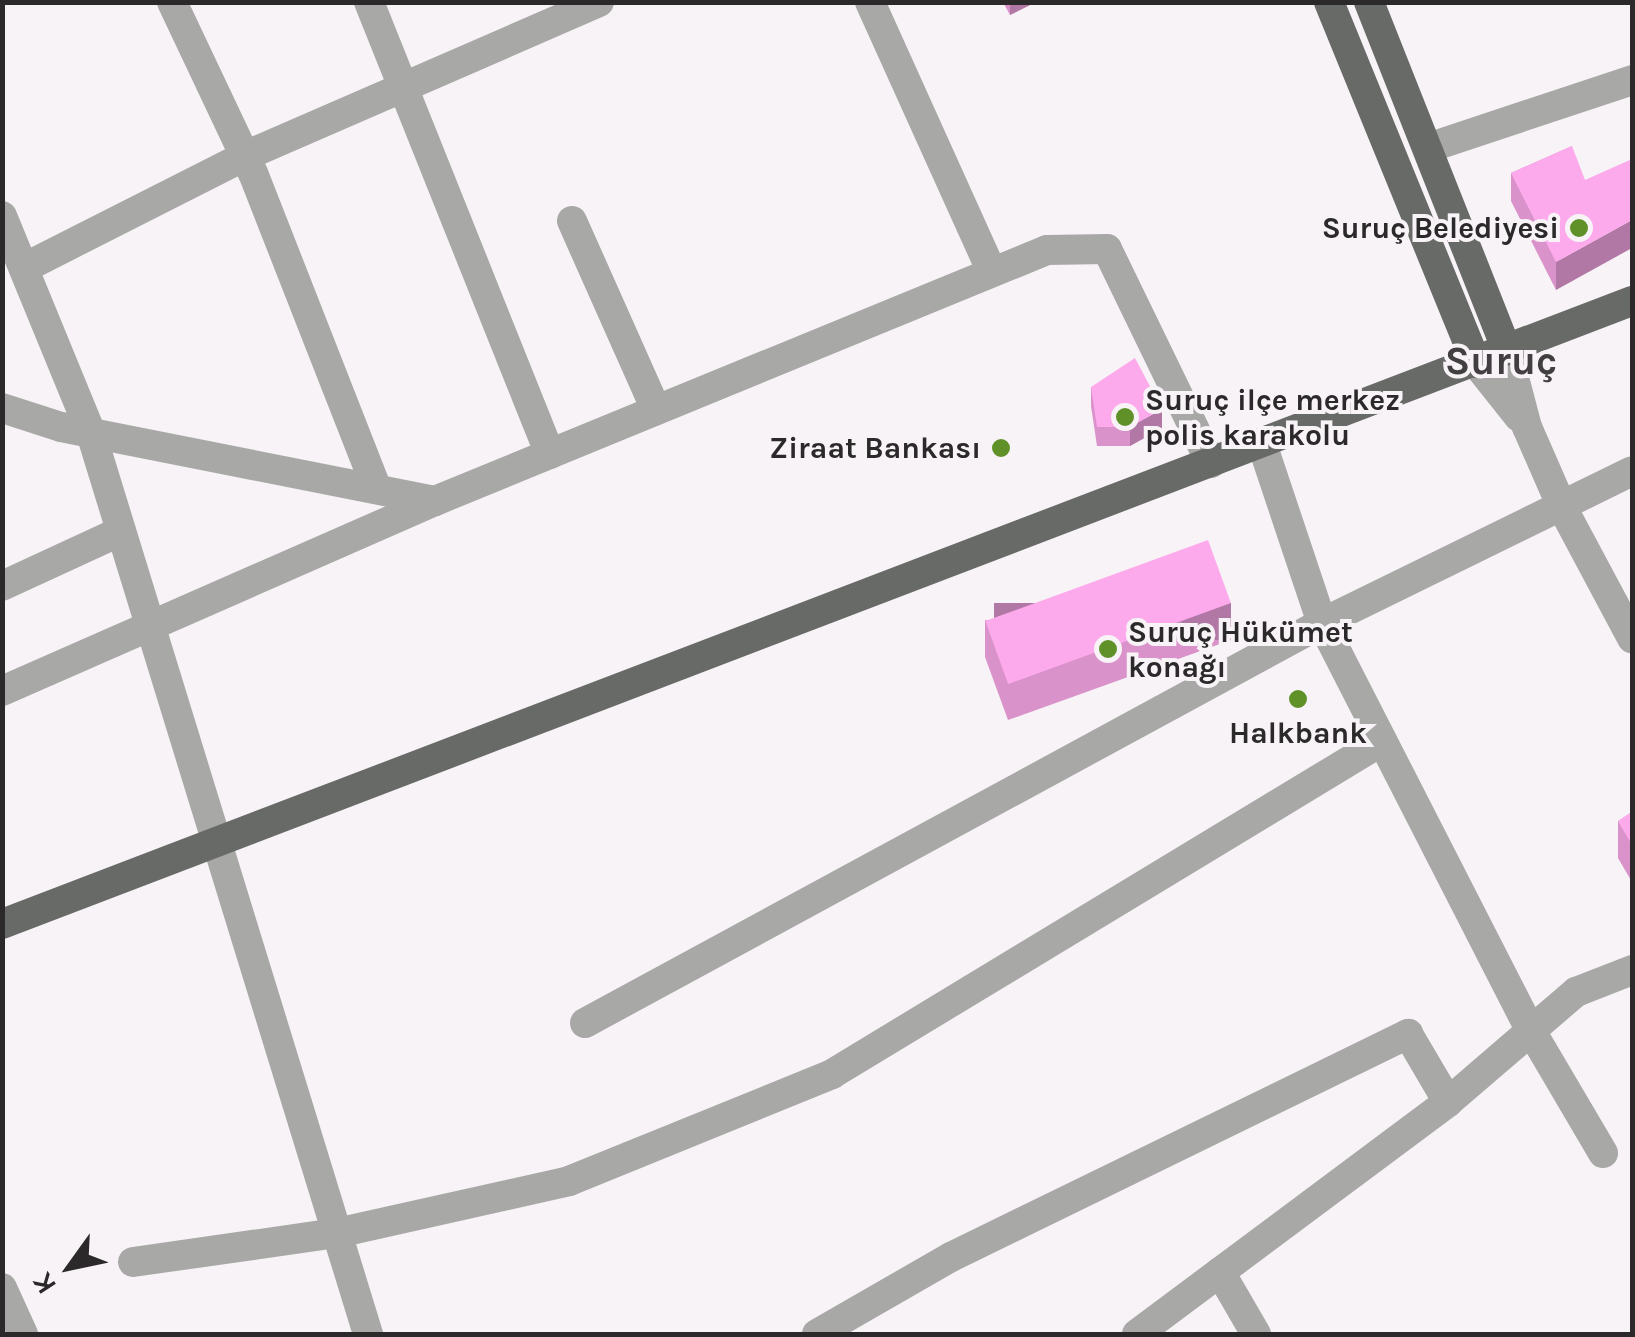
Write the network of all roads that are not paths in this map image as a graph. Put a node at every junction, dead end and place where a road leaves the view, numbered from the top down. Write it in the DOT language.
graph roads {
  1 [pos="172,2"];
  2 [pos="369,2"];
  3 [pos="870,2"];
  4 [pos="1329,2"];
  5 [pos="1369,2"];
  6 [pos="590,5"];
  7 [pos="1632,80"];
  8 [pos="402,88"];
  9 [pos="1428,148"];
  10 [pos="244,156"];
  11 [pos="2,216"];
  12 [pos="572,222"];
  13 [pos="24,268"];
  14 [pos="992,272"];
  15 [pos="1632,301"];
  16 [pos="1506,351"];
  17 [pos="1476,362"];
  18 [pos="2,408"];
  19 [pos="656,410"];
  20 [pos="1527,427"];
  21 [pos="92,433"];
  22 [pos="1262,444"];
  23 [pos="550,454"];
  24 [pos="1212,463"];
  25 [pos="1632,471"];
  26 [pos="376,490"];
  27 [pos="434,501"];
  28 [pos="1562,507"];
  29 [pos="121,531"];
  30 [pos="2,586"];
  31 [pos="1322,623"];
  32 [pos="152,631"];
  33 [pos="1632,638"];
  34 [pos="2,691"];
  35 [pos="1382,741"];
  36 [pos="217,844"];
  37 [pos="2,924"];
  38 [pos="1632,970"];
  39 [pos="584,1023"];
  40 [pos="1530,1029"];
  41 [pos="1448,1102"];
  42 [pos="1602,1153"];
  43 [pos="337,1233"];
  44 [pos="134,1262"];
  45 [pos="1220,1272"];
  46 [pos="2,1288"];
  47 [pos="23,1334"];
  48 [pos="368,1334"];
  49 [pos="818,1334"];
  50 [pos="1137,1334"];
  51 [pos="1256,1334"];
  1 -- 10 [label="street"];
  2 -- 8 [label="street"];
  3 -- 14 [label="street"];
  4 -- 17 [label="main road"];
  5 -- 9 [label="main road"];
  6 -- 8 [label="street"];
  7 -- 9 [label="street"];
  8 -- 10 [label="street"];
  8 -- 23 [label="street"];
  9 -- 16 [label="main road"];
  10 -- 13 [label="street"];
  10 -- 26 [label="street"];
  11 -- 13 [label="street"];
  12 -- 19 [label="street"];
  13 -- 21 [label="street"];
  14 -- 19 [label="street"];
  14 -- 24 [label="street"];
  15 -- 16 [label="main road"];
  16 -- 17 [label="main road"];
  16 -- 20 [label="street"];
  17 -- 20 [label="street"];
  17 -- 22 [label="main road"];
  18 -- 21 [label="street"];
  19 -- 23 [label="street"];
  20 -- 28 [label="street"];
  21 -- 26 [label="street"];
  21 -- 29 [label="street"];
  22 -- 24 [label="main road"];
  22 -- 31 [label="street"];
  23 -- 27 [label="street"];
  24 -- 36 [label="main road"];
  25 -- 28 [label="street"];
  26 -- 27 [label="street"];
  27 -- 32 [label="street"];
  28 -- 31 [label="street"];
  28 -- 33 [label="street"];
  29 -- 30 [label="street"];
  29 -- 32 [label="street"];
  31 -- 35 [label="street"];
  31 -- 39 [label="street"];
  32 -- 34 [label="street"];
  32 -- 36 [label="street"];
  35 -- 40 [label="street"];
  35 -- 43 [label="street"];
  36 -- 37 [label="main road"];
  36 -- 43 [label="street"];
  38 -- 40 [label="street"];
  40 -- 41 [label="street"];
  40 -- 42 [label="street"];
  41 -- 45 [label="street"];
  41 -- 49 [label="street"];
  43 -- 44 [label="street"];
  43 -- 48 [label="street"];
  45 -- 50 [label="street"];
  45 -- 51 [label="street"];
  46 -- 47 [label="street"];
}
